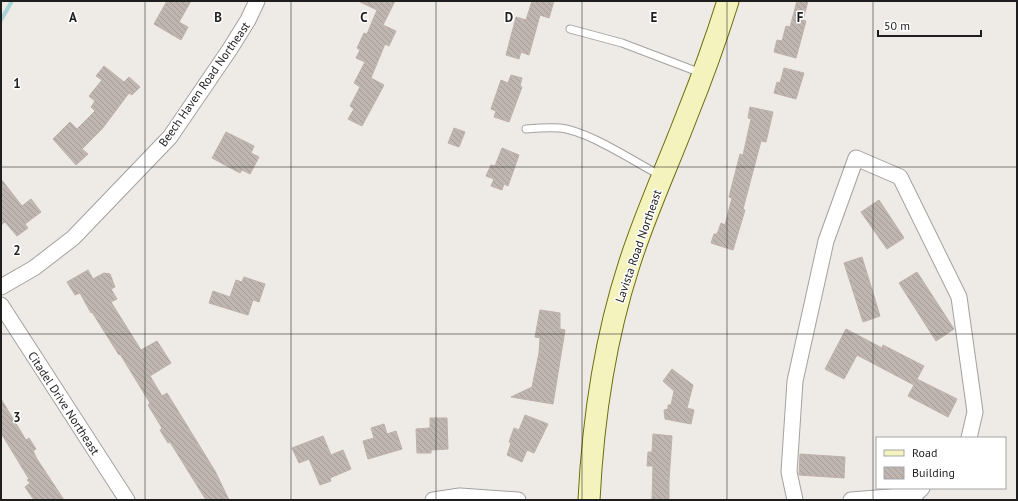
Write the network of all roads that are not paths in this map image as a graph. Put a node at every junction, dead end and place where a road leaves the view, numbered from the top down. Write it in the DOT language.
graph roads {
  1 [pos="257,1"];
  2 [pos="728,1"];
  3 [pos="570,29"];
  4 [pos="703,74"];
  5 [pos="526,129"];
  6 [pos="662,176"];
  7 [pos="1,287"];
  8 [pos="1,305"];
  9 [pos="969,437"];
  10 [pos="919,494"];
  11 [pos="127,500"];
  12 [pos="433,500"];
  13 [pos="518,500"];
  14 [pos="589,500"];
  15 [pos="795,500"];
  16 [pos="851,500"];
  1 -- 7 [label="street, Beech Haven Road Northeast"];
  2 -- 4 [label="main road, Lavista Road Northeast"];
  3 -- 4 [label="lane"];
  4 -- 6 [label="main road, Lavista Road Northeast"];
  5 -- 6 [label="lane"];
  6 -- 14 [label="main road, Lavista Road Northeast"];
  8 -- 11 [label="street, Citadel Drive Northeast"];
  9 -- 15 [label="street"];
  10 -- 16 [label="street"];
  12 -- 13 [label="street"];
}
